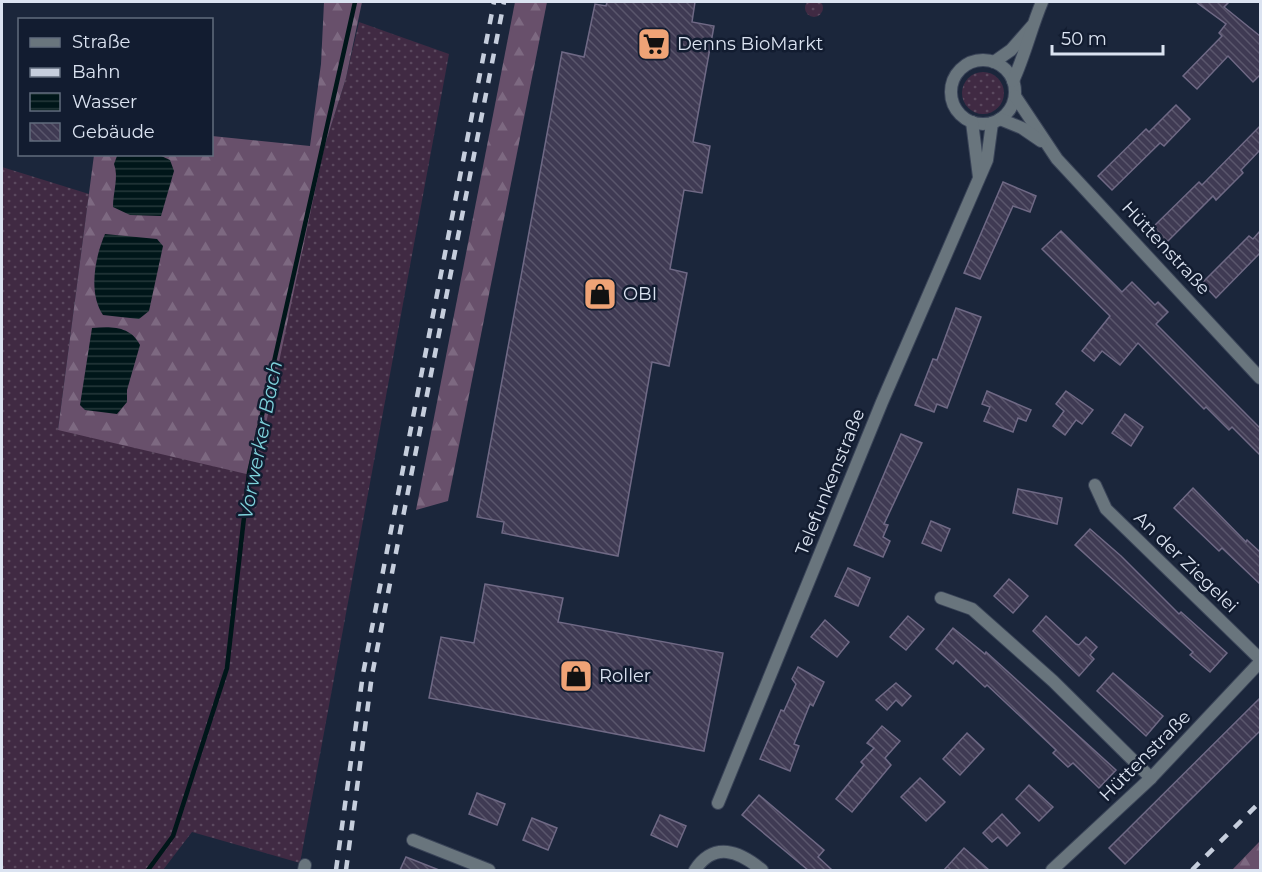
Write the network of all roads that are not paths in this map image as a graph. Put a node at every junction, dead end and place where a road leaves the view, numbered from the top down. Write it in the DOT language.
graph roads {
  1 [pos="1042,2"];
  2 [pos="1032,25"];
  3 [pos="994,62"];
  4 [pos="1013,81"];
  5 [pos="1015,96"];
  6 [pos="996,121"];
  7 [pos="972,122"];
  8 [pos="1045,144"];
  9 [pos="979,177"];
  10 [pos="1260,378"];
  11 [pos="1095,485"];
  12 [pos="941,598"];
  13 [pos="1260,661"];
  14 [pos="1151,778"];
  15 [pos="718,803"];
  16 [pos="413,840"];
  17 [pos="489,870"];
  18 [pos="695,870"];
  19 [pos="762,870"];
  20 [pos="1052,870"];
  1 -- 2 [label="street"];
  2 -- 3 [label="street"];
  2 -- 4 [label="street"];
  3 -- 4 [label="street"];
  3 -- 7 [label="street"];
  4 -- 5 [label="street"];
  5 -- 6 [label="street, Telefunkenstraße"];
  5 -- 8 [label="street"];
  6 -- 7 [label="street"];
  6 -- 8 [label="street"];
  6 -- 9 [label="street, Telefunkenstraße"];
  7 -- 9 [label="street, Telefunkenstraße"];
  8 -- 10 [label="street, Hüttenstraße"];
  9 -- 15 [label="street, Telefunkenstraße"];
  11 -- 13 [label="street, An der Ziegelei"];
  12 -- 14 [label="street"];
  13 -- 14 [label="street, Hüttenstraße"];
  14 -- 20 [label="street, Hüttenstraße"];
  16 -- 17 [label="street"];
  18 -- 19 [label="street"];
}
